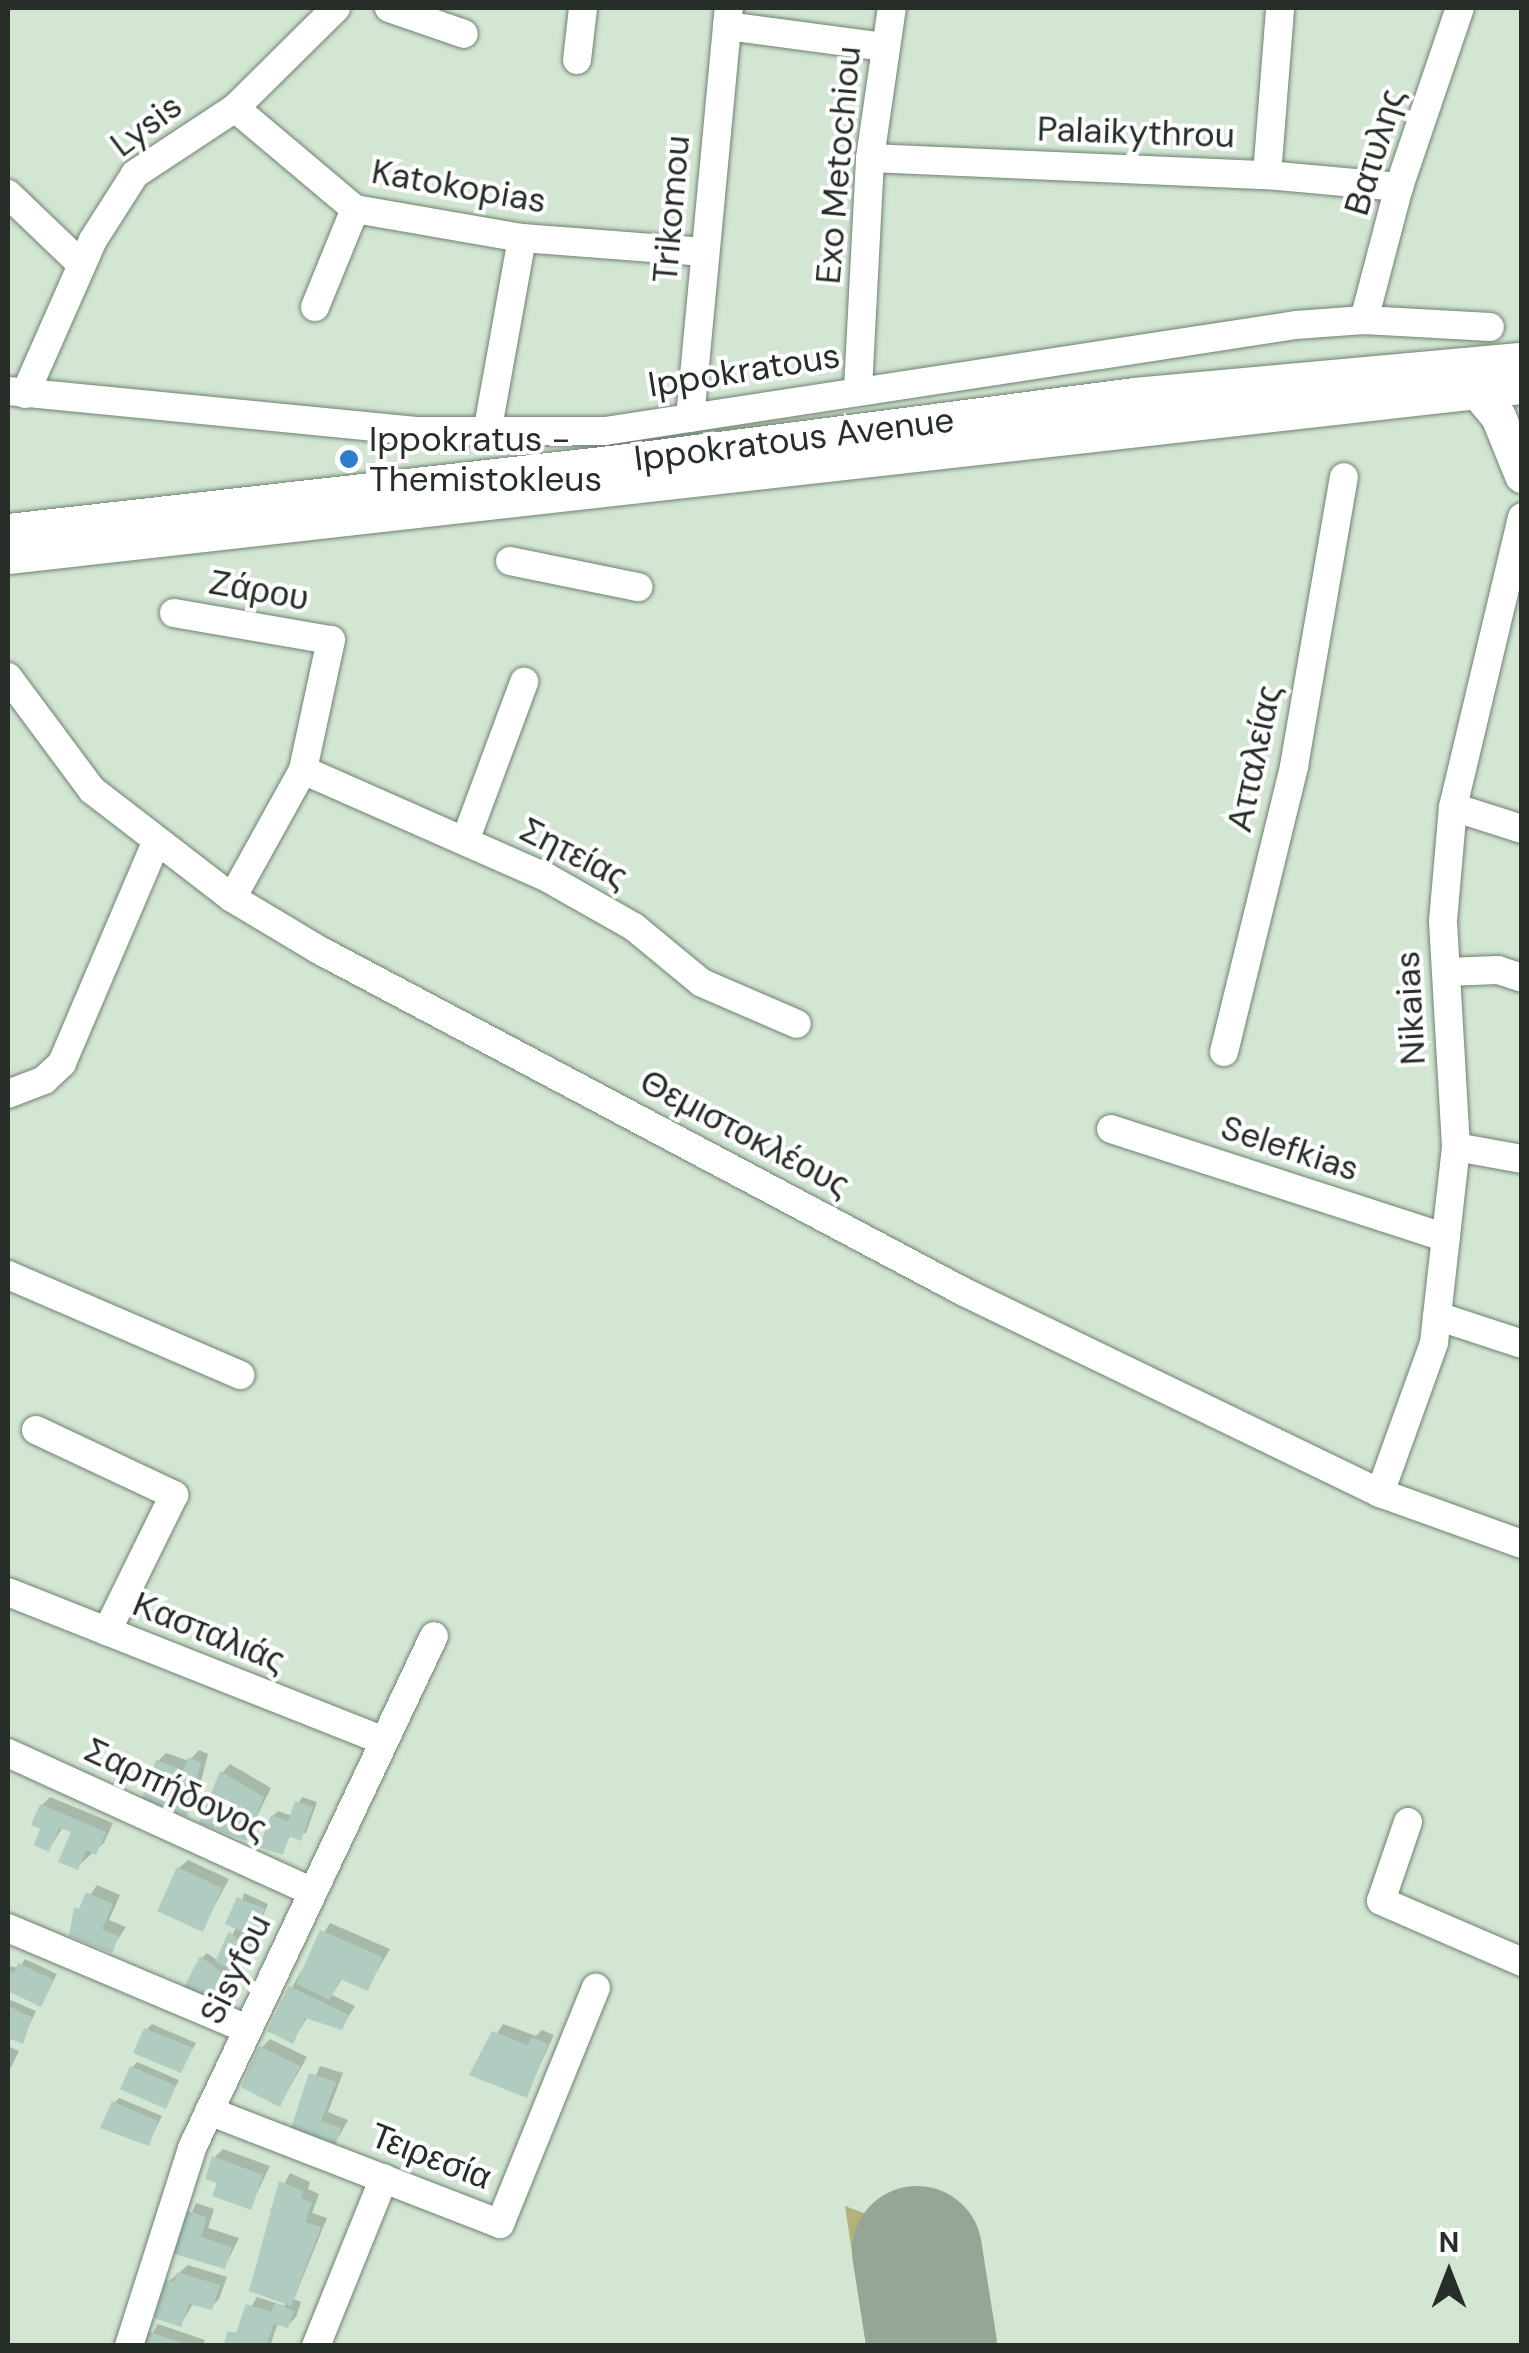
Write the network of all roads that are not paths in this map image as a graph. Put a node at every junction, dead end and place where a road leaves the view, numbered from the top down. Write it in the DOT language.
graph roads {
  1 [pos="336,8"];
  2 [pos="389,8"];
  3 [pos="583,8"];
  4 [pos="892,8"];
  5 [pos="1280,8"];
  6 [pos="1460,8"];
  7 [pos="728,17"];
  8 [pos="464,34"];
  9 [pos="885,47"];
  10 [pos="577,60"];
  11 [pos="235,108"];
  12 [pos="870,158"];
  13 [pos="1268,175"];
  14 [pos="1399,187"];
  15 [pos="8,194"];
  16 [pos="355,209"];
  17 [pos="522,238"];
  18 [pos="704,252"];
  19 [pos="81,264"];
  20 [pos="315,307"];
  21 [pos="1364,320"];
  22 [pos="1500,354"];
  23 [pos="1522,386"];
  24 [pos="858,390"];
  25 [pos="16,393"];
  26 [pos="690,418"];
  27 [pos="487,433"];
  28 [pos="1522,475"];
  29 [pos="1344,477"];
  30 [pos="1522,517"];
  31 [pos="12,552"];
  32 [pos="510,562"];
  33 [pos="638,587"];
  34 [pos="174,613"];
  35 [pos="8,678"];
  36 [pos="524,682"];
  37 [pos="304,770"];
  38 [pos="1453,807"];
  39 [pos="1522,828"];
  40 [pos="466,842"];
  41 [pos="156,843"];
  42 [pos="232,898"];
  43 [pos="1446,972"];
  44 [pos="1522,978"];
  45 [pos="797,1024"];
  46 [pos="1224,1052"];
  47 [pos="8,1094"];
  48 [pos="1111,1129"];
  49 [pos="1456,1146"];
  50 [pos="1522,1159"];
  51 [pos="1446,1238"];
  52 [pos="8,1275"];
  53 [pos="1437,1316"];
  54 [pos="1522,1344"];
  55 [pos="240,1376"];
  56 [pos="36,1430"];
  57 [pos="1380,1492"];
  58 [pos="1522,1544"];
  59 [pos="8,1592"];
  60 [pos="108,1632"];
  61 [pos="434,1636"];
  62 [pos="384,1741"];
  63 [pos="8,1753"];
  64 [pos="1408,1822"];
  65 [pos="314,1892"];
  66 [pos="8,1928"];
  67 [pos="1522,1962"];
  68 [pos="596,1988"];
  69 [pos="247,2029"];
  70 [pos="209,2111"];
  71 [pos="384,2178"];
  72 [pos="129,2346"];
  73 [pos="316,2346"];
  1 -- 11 [label="street, Lysis"];
  2 -- 8 [label="street"];
  3 -- 10 [label="street"];
  4 -- 9 [label="street, Exo Metochiou"];
  5 -- 13 [label="street"];
  6 -- 14 [label="street, Βατυλης"];
  7 -- 9 [label="street"];
  7 -- 18 [label="street, Trikomou"];
  9 -- 12 [label="street, Exo Metochiou"];
  11 -- 16 [label="street, Katokopias"];
  11 -- 19 [label="street, Lysis"];
  12 -- 13 [label="street, Palaikythrou"];
  12 -- 24 [label="street, Exo Metochiou"];
  13 -- 14 [label="street, Palaikythrou"];
  14 -- 21 [label="street, Βατυλης"];
  15 -- 19 [label="street"];
  16 -- 17 [label="street, Katokopias"];
  16 -- 20 [label="street"];
  17 -- 18 [label="street, Katokopias"];
  17 -- 27 [label="street"];
  18 -- 26 [label="street, Trikomou"];
  19 -- 25 [label="street, Lysis"];
  21 -- 22 [label="street, Ippokratous"];
  21 -- 24 [label="street, Ippokratous"];
  22 -- 23 [label="main road, Ippokratous Avenue"];
  22 -- 28 [label="main road"];
  22 -- 31 [label="main road, Ippokratous Avenue"];
  24 -- 26 [label="street, Ippokratous"];
  25 -- 27 [label="street, Ippokratous"];
  26 -- 27 [label="street, Ippokratous"];
  29 -- 46 [label="street, Ατταλείας"];
  30 -- 38 [label="street, Nikaias"];
  32 -- 33 [label="street"];
  34 -- 37 [label="street, Ζάρου"];
  35 -- 41 [label="street, Θεμιστοκλέους"];
  36 -- 40 [label="street"];
  37 -- 40 [label="street, Σητείας"];
  37 -- 42 [label="street"];
  38 -- 39 [label="street"];
  38 -- 43 [label="street, Nikaias"];
  40 -- 45 [label="street, Σητείας"];
  41 -- 42 [label="street, Θεμιστοκλέους"];
  41 -- 47 [label="street"];
  42 -- 57 [label="street, Θεμιστοκλέους"];
  43 -- 44 [label="street"];
  43 -- 49 [label="street, Nikaias"];
  48 -- 51 [label="street, Selefkias"];
  49 -- 50 [label="street"];
  49 -- 51 [label="street, Nikaias"];
  51 -- 53 [label="street, Nikaias"];
  52 -- 55 [label="street"];
  53 -- 54 [label="street"];
  53 -- 57 [label="street, Nikaias"];
  56 -- 60 [label="street"];
  57 -- 58 [label="street, Θεμιστοκλέους"];
  59 -- 60 [label="street, Κασταλιάς"];
  60 -- 62 [label="street, Κασταλιάς"];
  61 -- 62 [label="street, Sisyfou"];
  62 -- 65 [label="street, Sisyfou"];
  63 -- 65 [label="street, Σαρπήδονος"];
  64 -- 67 [label="street"];
  65 -- 69 [label="street, Sisyfou"];
  66 -- 69 [label="street"];
  68 -- 71 [label="street, Τειρεσία"];
  69 -- 70 [label="street, Sisyfou"];
  70 -- 71 [label="street, Τειρεσία"];
  70 -- 72 [label="street, Sisyfou"];
  71 -- 73 [label="street"];
}
